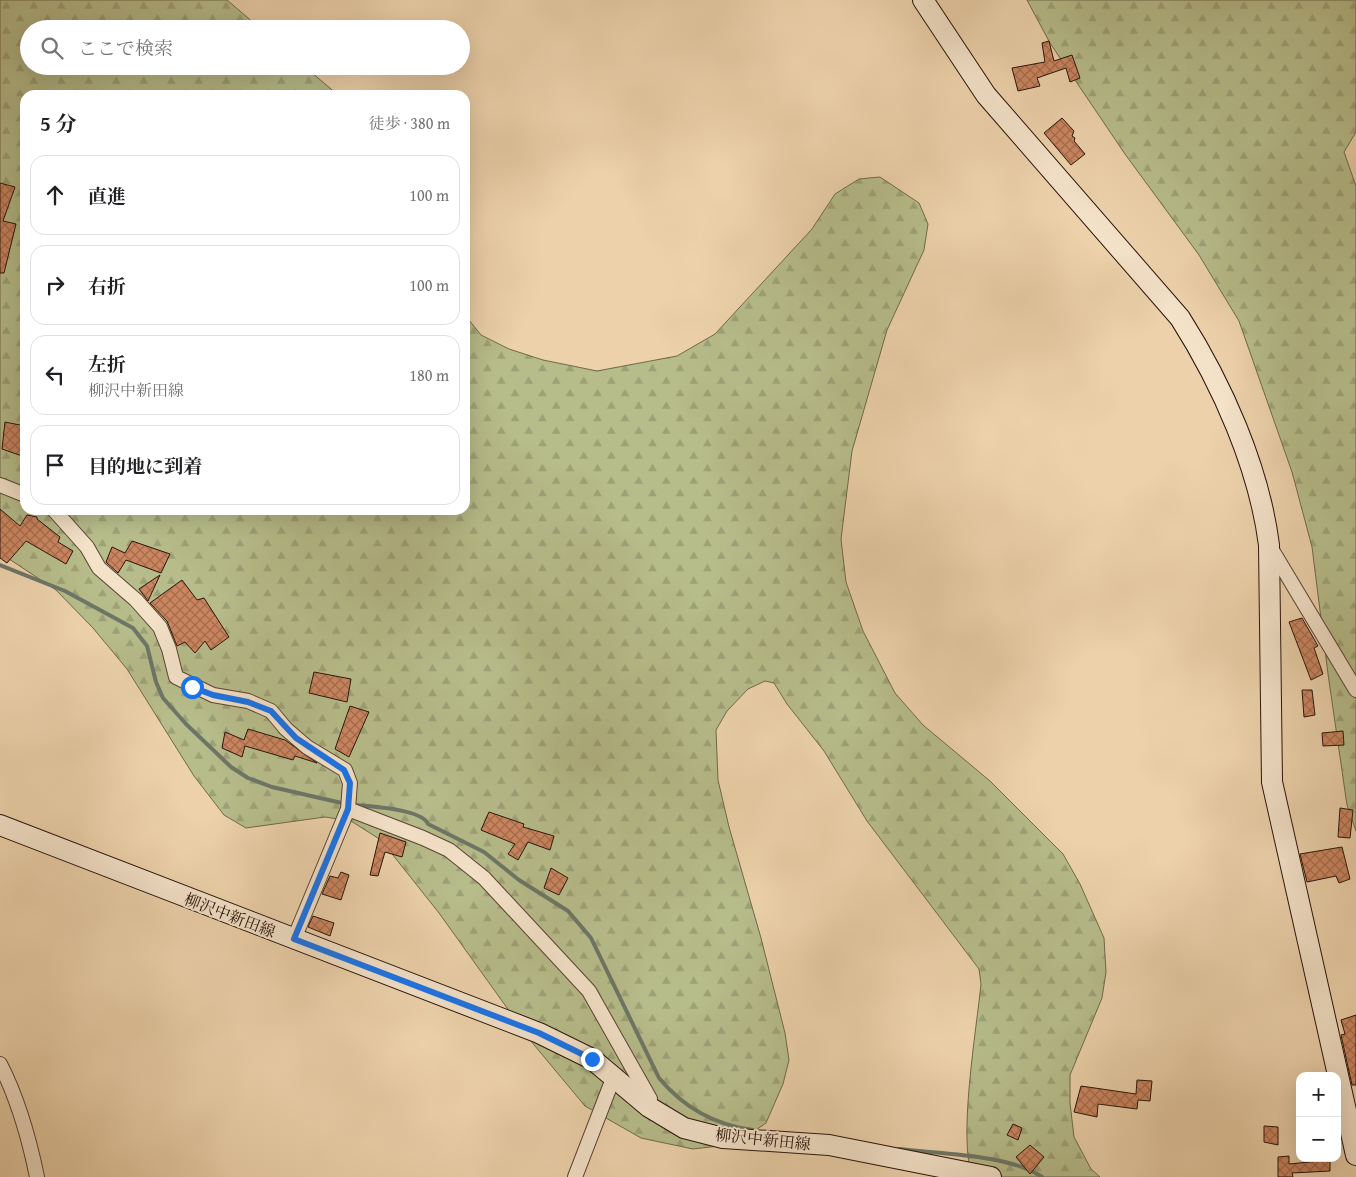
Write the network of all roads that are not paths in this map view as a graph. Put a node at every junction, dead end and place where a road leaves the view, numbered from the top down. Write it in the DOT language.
graph roads {
  1 [pos="923,0"];
  2 [pos="0,485"];
  3 [pos="20,493"];
  4 [pos="59,515"];
  5 [pos="1269,545"];
  6 [pos="1356,690"];
  7 [pos="348,809"];
  8 [pos="0,825"];
  9 [pos="294,939"];
  10 [pos="0,1064"];
  11 [pos="614,1076"];
  12 [pos="649,1107"];
  13 [pos="1356,1156"];
  14 [pos="36,1177"];
  15 [pos="575,1177"];
  16 [pos="991,1177"];
  1 -- 5 [label="street"];
  2 -- 3 [label="street"];
  4 -- 7 [label="street"];
  5 -- 6 [label="street"];
  5 -- 13 [label="street"];
  7 -- 9 [label="street"];
  7 -- 12 [label="street"];
  8 -- 9 [label="street, 柳沢中新田線"];
  9 -- 11 [label="street, 柳沢中新田線"];
  10 -- 14 [label="street"];
  11 -- 12 [label="street, 柳沢中新田線"];
  11 -- 15 [label="street"];
  12 -- 16 [label="street, 柳沢中新田線"];
}
